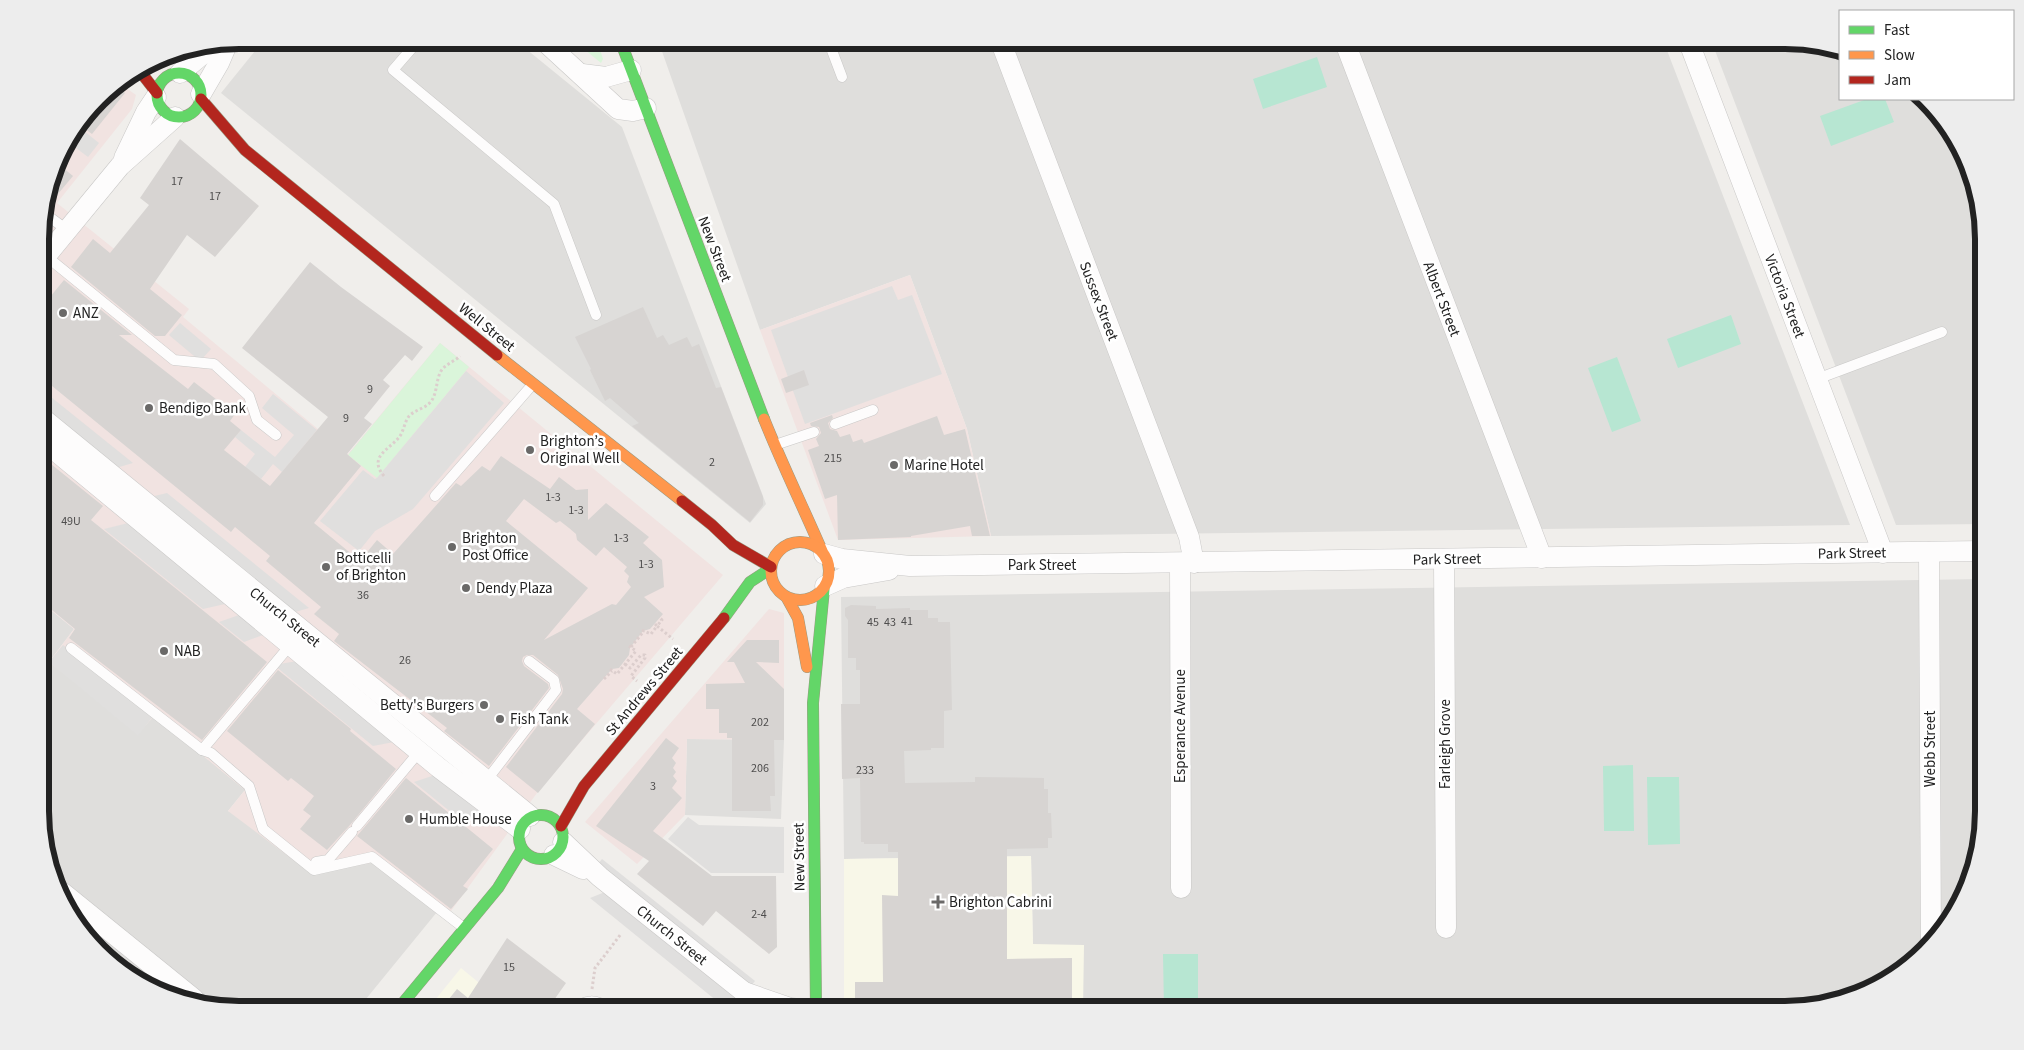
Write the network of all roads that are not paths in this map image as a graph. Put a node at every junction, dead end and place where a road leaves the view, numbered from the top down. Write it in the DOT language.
graph roads {
  1 [pos="225,49"];
  2 [pos="411,49"];
  3 [pos="553,49"];
  4 [pos="623,49"];
  5 [pos="831,49"];
  6 [pos="1003,49"];
  7 [pos="1347,49"];
  8 [pos="1691,49"];
  9 [pos="203,52"];
  10 [pos="174,70"];
  11 [pos="631,70"];
  12 [pos="582,74"];
  13 [pos="142,75"];
  14 [pos="842,77"];
  15 [pos="156,95"];
  16 [pos="201,96"];
  17 [pos="646,108"];
  18 [pos="178,117"];
  19 [pos="197,128"];
  20 [pos="221,139"];
  21 [pos="245,150"];
  22 [pos="120,166"];
  23 [pos="50,217"];
  24 [pos="67,230"];
  25 [pos="49,252"];
  26 [pos="49,264"];
  27 [pos="596,315"];
  28 [pos="1942,332"];
  29 [pos="1817,379"];
  30 [pos="533,384"];
  31 [pos="872,410"];
  32 [pos="49,424"];
  33 [pos="835,424"];
  34 [pos="814,432"];
  35 [pos="276,435"];
  36 [pos="49,445"];
  37 [pos="775,446"];
  38 [pos="783,468"];
  39 [pos="785,494"];
  40 [pos="435,496"];
  41 [pos="790,530"];
  42 [pos="736,540"];
  43 [pos="787,545"];
  44 [pos="768,546"];
  45 [pos="1929,552"];
  46 [pos="1975,552"];
  47 [pos="823,553"];
  48 [pos="1883,553"];
  49 [pos="1542,558"];
  50 [pos="1444,559"];
  51 [pos="740,562"];
  52 [pos="1187,563"];
  53 [pos="910,566"];
  54 [pos="770,568"];
  55 [pos="740,577"];
  56 [pos="824,588"];
  57 [pos="766,594"];
  58 [pos="784,596"];
  59 [pos="751,600"];
  60 [pos="726,616"];
  61 [pos="718,626"];
  62 [pos="296,638"];
  63 [pos="71,648"];
  64 [pos="529,661"];
  65 [pos="813,703"];
  66 [pos="202,750"];
  67 [pos="419,752"];
  68 [pos="486,780"];
  69 [pos="584,786"];
  70 [pos="530,828"];
  71 [pos="553,845"];
  72 [pos="306,864"];
  73 [pos="498,888"];
  74 [pos="1181,888"];
  75 [pos="70,899"];
  76 [pos="465,928"];
  77 [pos="1446,928"];
  78 [pos="1931,933"];
  79 [pos="744,992"];
  80 [pos="188,994"];
  81 [pos="404,1001"];
  82 [pos="752,1001"];
  83 [pos="770,1001"];
  84 [pos="816,1001"];
  1 -- 16 [label="street"];
  2 -- 27 [label="lane"];
  3 -- 12 [label="street"];
  4 -- 11 [label="street, New Street"];
  5 -- 14 [label="lane"];
  6 -- 52 [label="street, Sussex Street"];
  7 -- 49 [label="street, Albert Street"];
  8 -- 29 [label="street, Victoria Street"];
  9 -- 10 [label="street"];
  10 -- 15 [label="street"];
  10 -- 16 [label="street"];
  11 -- 12 [label="street"];
  11 -- 17 [label="street, New Street"];
  12 -- 17 [label="street"];
  13 -- 15 [label="street"];
  15 -- 18 [label="street"];
  15 -- 22 [label="street"];
  16 -- 18 [label="street"];
  16 -- 21 [label="street, Well Street"];
  17 -- 37 [label="street, New Street"];
  18 -- 19 [label="street"];
  18 -- 22 [label="street"];
  20 -- 21 [label="street, Well Street"];
  21 -- 30 [label="street, Well Street"];
  22 -- 24 [label="street"];
  23 -- 24 [label="lane"];
  24 -- 25 [label="street"];
  26 -- 35 [label="lane"];
  28 -- 29 [label="lane"];
  29 -- 48 [label="street, Victoria Street"];
  30 -- 40 [label="lane"];
  30 -- 42 [label="street, Well Street"];
  31 -- 33 [label="lane"];
  32 -- 62 [label="street, Church Street"];
  34 -- 37 [label="lane"];
  36 -- 62 [label="street, Church Street"];
  37 -- 38 [label="street, New Street"];
  38 -- 39 [label="street, New Street"];
  38 -- 47 [label="street, New Street"];
  41 -- 43 [label="street"];
  42 -- 51 [label="street"];
  42 -- 54 [label="street, Well Street"];
  43 -- 44 [label="street"];
  43 -- 47 [label="street"];
  43 -- 54 [label="street"];
  45 -- 46 [label="street, Park Street"];
  45 -- 48 [label="street, Park Street"];
  45 -- 78 [label="street, Webb Street"];
  47 -- 53 [label="street, Park Street"];
  47 -- 56 [label="street"];
  48 -- 49 [label="street, Park Street"];
  49 -- 50 [label="street, Park Street"];
  50 -- 52 [label="street, Park Street"];
  50 -- 77 [label="street, Farleigh Grove"];
  52 -- 53 [label="street, Park Street"];
  52 -- 74 [label="street, Esperance Avenue"];
  53 -- 56 [label="street, Park Street"];
  54 -- 58 [label="street"];
  54 -- 60 [label="street, St Andrews Street"];
  55 -- 61 [label="street"];
  56 -- 58 [label="street"];
  56 -- 65 [label="street, New Street"];
  57 -- 58 [label="street"];
  58 -- 65 [label="street, New Street"];
  59 -- 60 [label="street, St Andrews Street"];
  60 -- 61 [label="street, St Andrews Street"];
  61 -- 69 [label="street, St Andrews Street"];
  62 -- 66 [label="lane"];
  62 -- 67 [label="street, Church Street"];
  62 -- 68 [label="street, Church Street"];
  63 -- 66 [label="lane"];
  64 -- 68 [label="lane"];
  65 -- 84 [label="street, New Street"];
  66 -- 72 [label="lane"];
  67 -- 70 [label="street, Church Street"];
  67 -- 72 [label="lane"];
  68 -- 70 [label="street, Church Street"];
  69 -- 70 [label="street, St Andrews Street"];
  69 -- 71 [label="street, St Andrews Street"];
  70 -- 71 [label="street"];
  70 -- 71 [label="street"];
  70 -- 73 [label="street, St Andrews Street"];
  71 -- 73 [label="street, St Andrews Street"];
  71 -- 79 [label="street, Church Street"];
  72 -- 76 [label="lane"];
  73 -- 76 [label="street, St Andrews Street"];
  75 -- 80 [label="street"];
  76 -- 81 [label="street, St Andrews Street"];
  79 -- 82 [label="street, Church Street"];
  79 -- 83 [label="street, Church Street"];
}
